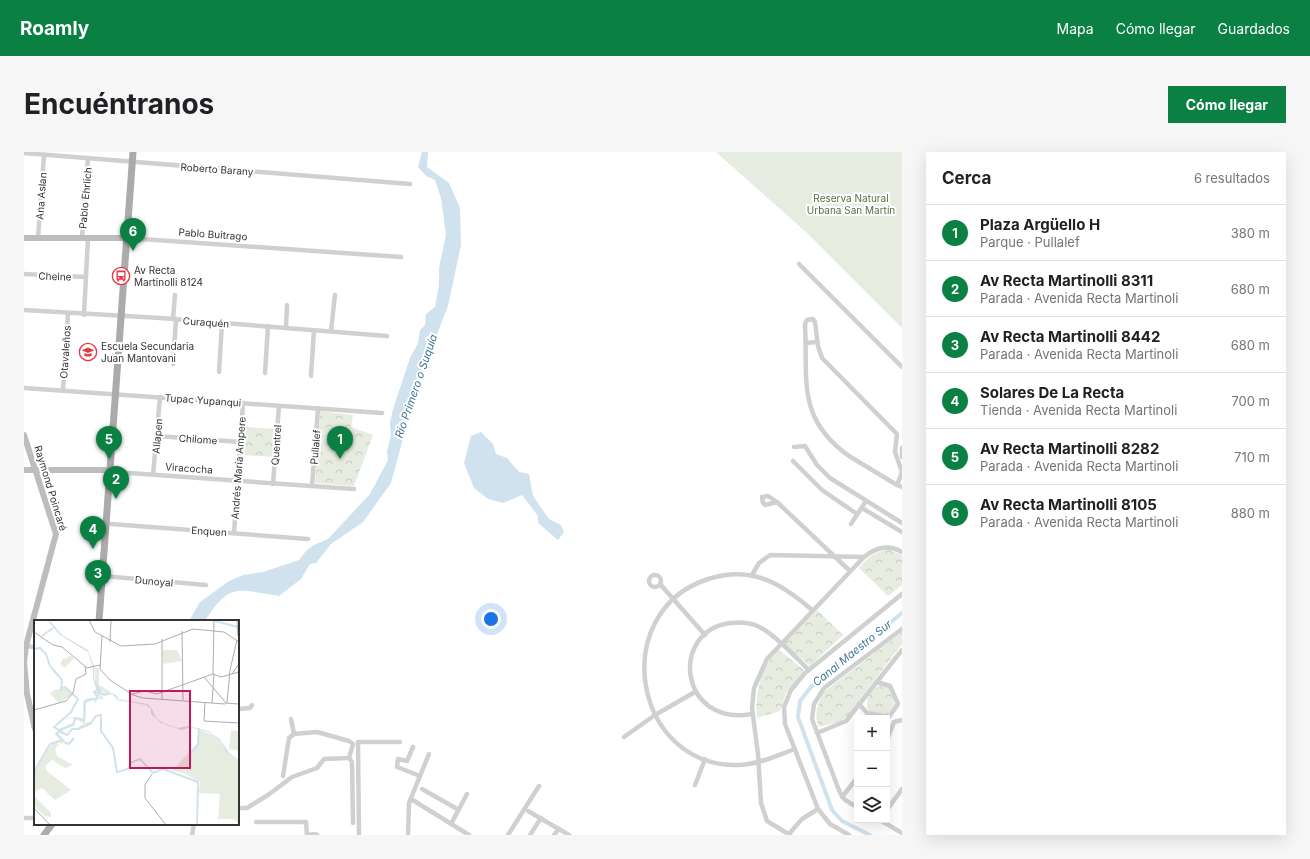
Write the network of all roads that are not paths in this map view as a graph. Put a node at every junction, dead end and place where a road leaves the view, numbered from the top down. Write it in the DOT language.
graph roads {
  1 [pos="134,152"];
  2 [pos="138,152"];
  3 [pos="24,153"];
  4 [pos="44,155"];
  5 [pos="88,158"];
  6 [pos="135,162"];
  7 [pos="410,184"];
  8 [pos="85,237"];
  9 [pos="24,238"];
  10 [pos="38,238"];
  11 [pos="129,238"];
  12 [pos="401,256"];
  13 [pos="799,264"];
  14 [pos="24,274"];
  15 [pos="86,277"];
  16 [pos="175,295"];
  17 [pos="335,295"];
  18 [pos="287,305"];
  19 [pos="24,310"];
  20 [pos="68,314"];
  21 [pos="84,315"];
  22 [pos="123,316"];
  23 [pos="174,319"];
  24 [pos="222,323"];
  25 [pos="268,326"];
  26 [pos="286,328"];
  27 [pos="314,330"];
  28 [pos="332,331"];
  29 [pos="387,336"];
  30 [pos="817,342"];
  31 [pos="806,343"];
  32 [pos="173,364"];
  33 [pos="902,367"];
  34 [pos="219,372"];
  35 [pos="264,373"];
  36 [pos="310,376"];
  37 [pos="24,388"];
  38 [pos="62,390"];
  39 [pos="118,394"];
  40 [pos="160,397"];
  41 [pos="243,403"];
  42 [pos="279,406"];
  43 [pos="318,408"];
  44 [pos="382,413"];
  45 [pos="24,435"];
  46 [pos="157,436"];
  47 [pos="240,442"];
  48 [pos="794,447"];
  49 [pos="902,448"];
  50 [pos="902,456"];
  51 [pos="793,461"];
  52 [pos="24,470"];
  53 [pos="35,470"];
  54 [pos="113,471"];
  55 [pos="153,475"];
  56 [pos="238,481"];
  57 [pos="274,484"];
  58 [pos="312,486"];
  59 [pos="900,486"];
  60 [pos="354,489"];
  61 [pos="866,501"];
  62 [pos="777,502"];
  63 [pos="862,508"];
  64 [pos="858,514"];
  65 [pos="902,523"];
  66 [pos="111,524"];
  67 [pos="851,524"];
  68 [pos="902,532"];
  69 [pos="234,533"];
  70 [pos="308,539"];
  71 [pos="902,552"];
  72 [pos="832,555"];
  73 [pos="864,557"];
  74 [pos="850,571"];
  75 [pos="105,576"];
  76 [pos="752,576"];
  77 [pos="660,584"];
  78 [pos="206,585"];
  79 [pos="902,594"];
  80 [pos="673,600"];
  81 [pos="812,610"];
  82 [pos="99,620"];
  83 [pos="104,620"];
  84 [pos="902,628"];
  85 [pos="705,634"];
  86 [pos="780,644"];
  87 [pos="25,646"];
  88 [pos="902,650"];
  89 [pos="24,663"];
  90 [pos="809,670"];
  91 [pos="877,682"];
  92 [pos="695,692"];
  93 [pos="859,704"];
  94 [pos="252,705"];
  95 [pos="900,705"];
  96 [pos="239,709"];
  97 [pos="752,714"];
  98 [pos="655,715"];
  99 [pos="878,715"];
  100 [pos="890,716"];
  101 [pos="291,718"];
  102 [pos="890,718"];
  103 [pos="902,720"];
  104 [pos="894,722"];
  105 [pos="34,725"];
  106 [pos="890,732"];
  107 [pos="818,733"];
  108 [pos="294,734"];
  109 [pos="624,737"];
  110 [pos="400,742"];
  111 [pos="413,748"];
  112 [pos="794,749"];
  113 [pos="429,754"];
  114 [pos="348,758"];
  115 [pos="705,760"];
  116 [pos="759,763"];
  117 [pos="283,776"];
  118 [pos="420,776"];
  119 [pos="854,782"];
  120 [pos="695,784"];
  121 [pos="539,786"];
  122 [pos="422,789"];
  123 [pos="902,789"];
  124 [pos="467,794"];
  125 [pos="842,797"];
  126 [pos="410,799"];
  127 [pos="854,805"];
  128 [pos="890,806"];
  129 [pos="239,808"];
  130 [pos="459,810"];
  131 [pos="528,810"];
  132 [pos="818,810"];
  133 [pos="541,818"];
  134 [pos="256,822"];
  135 [pos="353,823"];
  136 [pos="885,823"];
  137 [pos="452,824"];
  138 [pos="45,825"];
  139 [pos="51,825"];
  140 [pos="194,825"];
  141 [pos="559,828"];
  142 [pos="902,833"];
  143 [pos="790,834"];
  144 [pos="39,835"];
  145 [pos="44,835"];
  146 [pos="192,835"];
  147 [pos="307,835"];
  148 [pos="317,835"];
  149 [pos="359,835"];
  150 [pos="408,835"];
  151 [pos="469,835"];
  152 [pos="508,835"];
  153 [pos="530,835"];
  154 [pos="554,835"];
  155 [pos="569,835"];
  156 [pos="849,835"];
  1 -- 6 [label="main road"];
  2 -- 6 [label="main road"];
  3 -- 4 [label="street, Roberto Barany"];
  4 -- 5 [label="street, Roberto Barany"];
  4 -- 10 [label="street, Ana Aslan"];
  5 -- 6 [label="street, Roberto Barany"];
  5 -- 8 [label="street, Pablo Ehrlich"];
  6 -- 7 [label="street, Roberto Barany"];
  6 -- 11 [label="main road"];
  8 -- 10 [label="street, Pablo Buitrago"];
  8 -- 11 [label="street, Pablo Buitrago"];
  8 -- 15 [label="street, Pablo Ehrlich"];
  9 -- 10 [label="street, Pablo Buitrago"];
  11 -- 12 [label="street, Pablo Buitrago"];
  11 -- 22 [label="main road"];
  13 -- 33 [label="street"];
  14 -- 15 [label="street, Cheine"];
  15 -- 21 [label="street, Pablo Ehrlich"];
  16 -- 23 [label="street"];
  17 -- 28 [label="street"];
  18 -- 26 [label="street"];
  19 -- 20 [label="street, Curaquén"];
  20 -- 21 [label="street, Curaquén"];
  20 -- 38 [label="street, Otavaleños"];
  21 -- 22 [label="street, Curaquén"];
  22 -- 23 [label="street, Curaquén"];
  22 -- 39 [label="main road"];
  23 -- 24 [label="street, Curaquén"];
  23 -- 32 [label="street"];
  24 -- 25 [label="street, Curaquén"];
  24 -- 34 [label="street"];
  25 -- 26 [label="street, Curaquén"];
  25 -- 35 [label="street"];
  26 -- 27 [label="street, Curaquén"];
  27 -- 28 [label="street, Curaquén"];
  27 -- 36 [label="street"];
  28 -- 29 [label="street, Curaquén"];
  30 -- 31 [label="street"];
  30 -- 31 [label="street"];
  30 -- 59 [label="street"];
  31 -- 59 [label="street"];
  37 -- 38 [label="street, Tupac Yupanqui"];
  38 -- 39 [label="street, Tupac Yupanqui"];
  39 -- 40 [label="street, Tupac Yupanqui"];
  39 -- 54 [label="main road"];
  40 -- 41 [label="street, Tupac Yupanqui"];
  40 -- 46 [label="street, Allapen"];
  41 -- 42 [label="street, Tupac Yupanqui"];
  41 -- 47 [label="street, Andrés María Ampere"];
  42 -- 43 [label="street, Tupac Yupanqui"];
  42 -- 57 [label="street, Quentrel"];
  43 -- 44 [label="street, Tupac Yupanqui"];
  43 -- 58 [label="street, Pullalef"];
  45 -- 53 [label="street, Raymond Poincaré"];
  46 -- 47 [label="street, Chilome"];
  46 -- 55 [label="street, Allapen"];
  47 -- 56 [label="street, Andrés María Ampere"];
  48 -- 61 [label="street"];
  49 -- 50 [label="street"];
  51 -- 64 [label="street"];
  52 -- 53 [label="street, Viracocha"];
  53 -- 54 [label="street, Viracocha"];
  53 -- 87 [label="street, Raymond Poincaré"];
  54 -- 55 [label="street, Viracocha"];
  54 -- 66 [label="main road"];
  54 -- 75 [label="main road"];
  55 -- 56 [label="street, Viracocha"];
  56 -- 57 [label="street, Viracocha"];
  56 -- 69 [label="street, Andrés María Ampere"];
  57 -- 58 [label="street, Viracocha"];
  58 -- 60 [label="street, Viracocha"];
  61 -- 63 [label="street"];
  61 -- 65 [label="street"];
  62 -- 72 [label="street"];
  63 -- 64 [label="street"];
  63 -- 68 [label="street"];
  64 -- 67 [label="street"];
  66 -- 69 [label="street, Enquen"];
  66 -- 75 [label="main road"];
  69 -- 70 [label="street, Enquen"];
  71 -- 73 [label="street"];
  72 -- 73 [label="street"];
  72 -- 74 [label="street"];
  72 -- 76 [label="street"];
  73 -- 74 [label="street"];
  74 -- 81 [label="street"];
  75 -- 78 [label="street, Dunoyal"];
  75 -- 82 [label="main road"];
  75 -- 83 [label="main road"];
  76 -- 80 [label="street"];
  76 -- 81 [label="street"];
  77 -- 80 [label="street"];
  79 -- 90 [label="street"];
  80 -- 85 [label="street"];
  80 -- 98 [label="street"];
  81 -- 86 [label="street"];
  84 -- 107 [label="street"];
  85 -- 86 [label="street"];
  85 -- 92 [label="street"];
  86 -- 90 [label="street"];
  86 -- 97 [label="street"];
  87 -- 89 [label="street, Raymond Poincaré"];
  88 -- 91 [label="street"];
  89 -- 105 [label="street, Raymond Poincaré"];
  90 -- 112 [label="street"];
  91 -- 93 [label="street"];
  91 -- 95 [label="street"];
  92 -- 97 [label="street"];
  92 -- 98 [label="street"];
  93 -- 99 [label="street"];
  93 -- 107 [label="street"];
  94 -- 96 [label="street"];
  95 -- 100 [label="street"];
  97 -- 116 [label="street"];
  98 -- 109 [label="street"];
  98 -- 115 [label="street"];
  101 -- 108 [label="street"];
  102 -- 104 [label="street"];
  103 -- 104 [label="street"];
  104 -- 106 [label="street"];
  107 -- 125 [label="street"];
  108 -- 114 [label="street"];
  108 -- 117 [label="street"];
  110 -- 149 [label="street"];
  111 -- 118 [label="street"];
  112 -- 116 [label="street"];
  112 -- 132 [label="street"];
  113 -- 118 [label="street"];
  114 -- 129 [label="street"];
  114 -- 135 [label="street"];
  115 -- 116 [label="street"];
  115 -- 120 [label="street"];
  116 -- 143 [label="street"];
  118 -- 126 [label="street"];
  119 -- 125 [label="street"];
  121 -- 152 [label="street"];
  122 -- 130 [label="street"];
  123 -- 128 [label="street"];
  124 -- 130 [label="street"];
  125 -- 127 [label="street"];
  126 -- 137 [label="street"];
  126 -- 150 [label="street"];
  130 -- 137 [label="street"];
  131 -- 133 [label="street"];
  132 -- 143 [label="street"];
  132 -- 156 [label="street"];
  133 -- 141 [label="street"];
  133 -- 153 [label="street"];
  134 -- 147 [label="street"];
  136 -- 142 [label="street"];
  137 -- 151 [label="street"];
  138 -- 144 [label="main road"];
  139 -- 145 [label="main road"];
  140 -- 146 [label="street"];
  141 -- 154 [label="street"];
  141 -- 155 [label="street"];
  147 -- 148 [label="street"];
}
